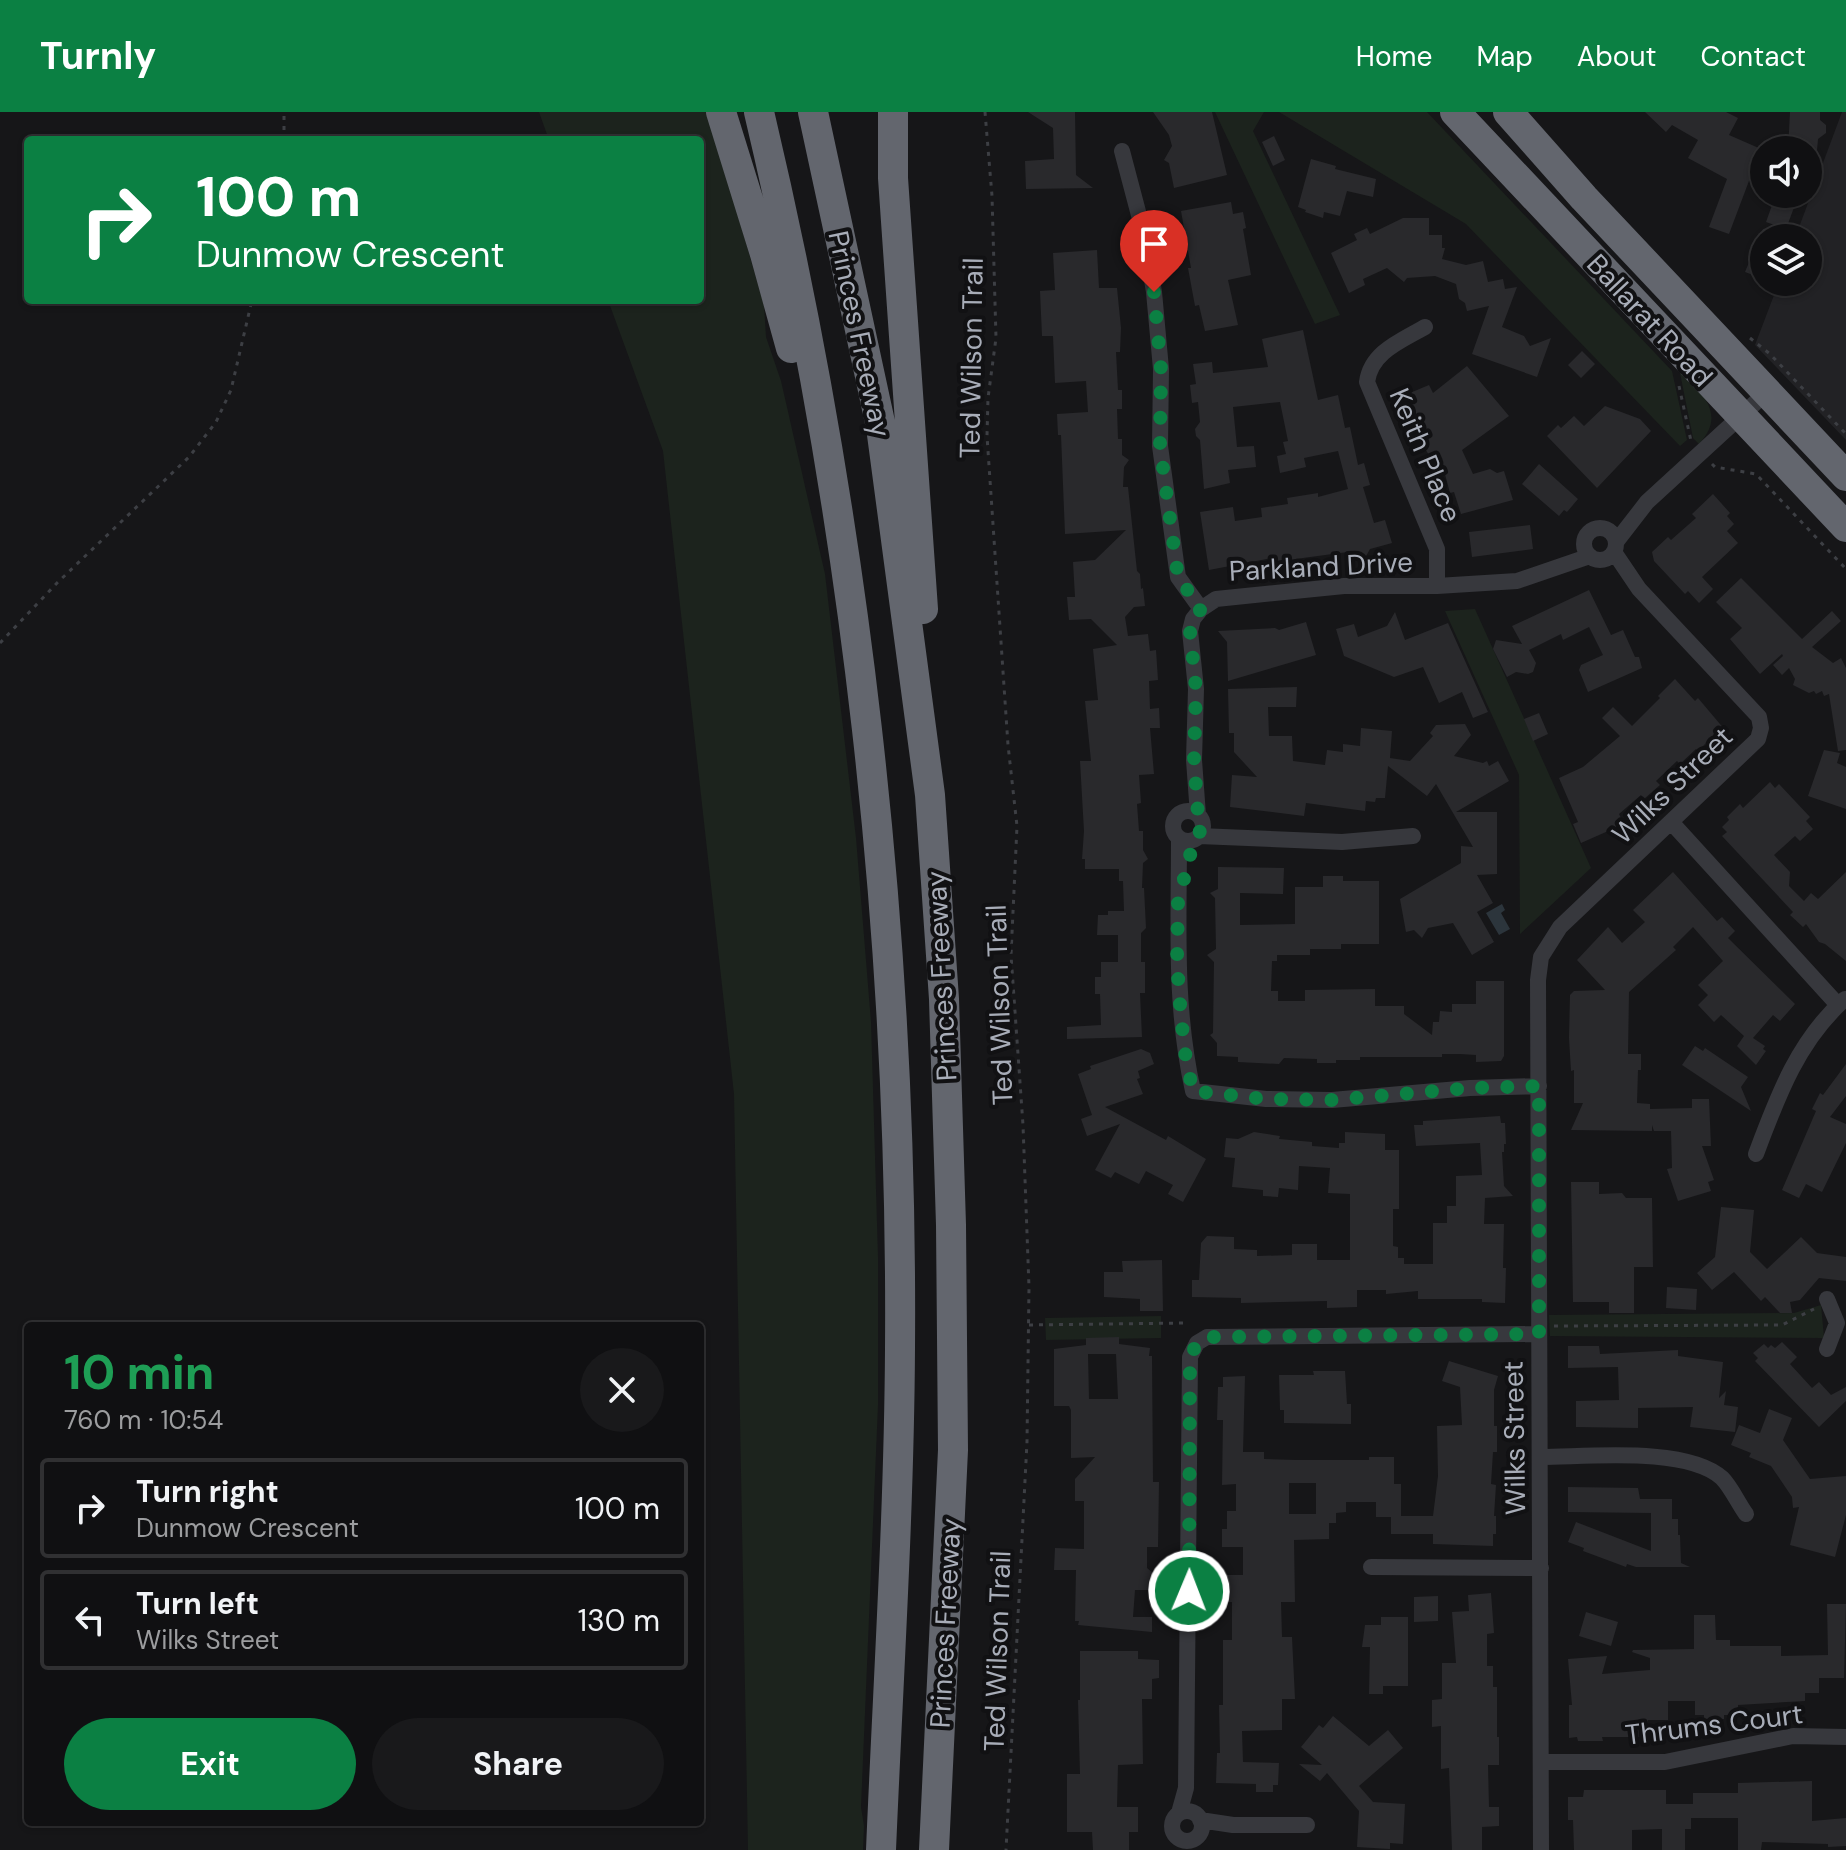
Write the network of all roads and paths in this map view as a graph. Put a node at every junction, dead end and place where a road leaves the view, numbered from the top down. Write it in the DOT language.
graph roads {
  1 [pos="284,112"];
  2 [pos="721,112"];
  3 [pos="759,112"];
  4 [pos="813,112"];
  5 [pos="893,112"];
  6 [pos="985,112"];
  7 [pos="1455,112"];
  8 [pos="1508,112"];
  9 [pos="284,136"];
  10 [pos="1122,151"];
  11 [pos="251,304"];
  12 [pos="1425,327"];
  13 [pos="1767,392"];
  14 [pos="1740,417"];
  15 [pos="1710,462"];
  16 [pos="1846,476"];
  17 [pos="1647,502"];
  18 [pos="1846,527"];
  19 [pos="1604,528"];
  20 [pos="1601,550"];
  21 [pos="1846,569"];
  22 [pos="848,583"];
  23 [pos="1437,586"];
  24 [pos="1201,609"];
  25 [pos="0,643"];
  26 [pos="930,795"];
  27 [pos="1672,823"];
  28 [pos="1192,827"];
  29 [pos="1413,836"];
  30 [pos="1842,1002"];
  31 [pos="1539,1086"];
  32 [pos="1756,1154"];
  33 [pos="1823,1303"];
  34 [pos="1185,1323"];
  35 [pos="1842,1323"];
  36 [pos="1029,1325"];
  37 [pos="1545,1330"];
  38 [pos="1827,1349"];
  39 [pos="1541,1457"];
  40 [pos="1746,1514"];
  41 [pos="1371,1567"];
  42 [pos="1541,1568"];
  43 [pos="1846,1737"];
  44 [pos="1541,1762"];
  45 [pos="1307,1825"];
  46 [pos="1188,1832"];
  47 [pos="881,1850"];
  48 [pos="934,1850"];
  49 [pos="1006,1850"];
  50 [pos="1541,1850"];
  1 -- 9 [label="path"];
  2 -- 22 [label="highway"];
  3 -- 22 [label="highway, Princes Freeway"];
  4 -- 26 [label="highway, Princes Freeway"];
  5 -- 26 [label="highway"];
  6 -- 36 [label="path, Ted Wilson Trail"];
  7 -- 14 [label="highway, Ballarat Road"];
  8 -- 13 [label="highway, Ballarat Road"];
  10 -- 24 [label="street"];
  11 -- 25 [label="path"];
  12 -- 23 [label="street, Keith Place"];
  13 -- 14 [label="street"];
  13 -- 16 [label="highway, Ballarat Road"];
  14 -- 17 [label="street"];
  14 -- 18 [label="highway, Ballarat Road"];
  15 -- 21 [label="path"];
  17 -- 19 [label="street"];
  17 -- 20 [label="street"];
  19 -- 20 [label="street, Wilks Street"];
  19 -- 20 [label="street, Parkland Drive"];
  20 -- 23 [label="street, Parkland Drive"];
  20 -- 27 [label="street, Wilks Street"];
  22 -- 47 [label="highway, Princes Freeway"];
  23 -- 24 [label="street, Parkland Drive"];
  24 -- 28 [label="street, Parkland Drive"];
  26 -- 48 [label="highway, Princes Freeway"];
  27 -- 30 [label="street"];
  27 -- 31 [label="street, Wilks Street"];
  28 -- 29 [label="street"];
  28 -- 31 [label="street, Parkland Drive"];
  30 -- 32 [label="street"];
  31 -- 37 [label="street, Wilks Street"];
  33 -- 35 [label="street"];
  33 -- 37 [label="path"];
  34 -- 36 [label="path"];
  35 -- 38 [label="street"];
  36 -- 49 [label="path, Ted Wilson Trail"];
  37 -- 39 [label="street, Wilks Street"];
  37 -- 46 [label="street"];
  39 -- 40 [label="street"];
  39 -- 42 [label="street, Wilks Street"];
  41 -- 42 [label="street"];
  42 -- 44 [label="street, Wilks Street"];
  43 -- 44 [label="street, Thrums Court"];
  44 -- 50 [label="street, Wilks Street"];
  45 -- 46 [label="street"];
}
